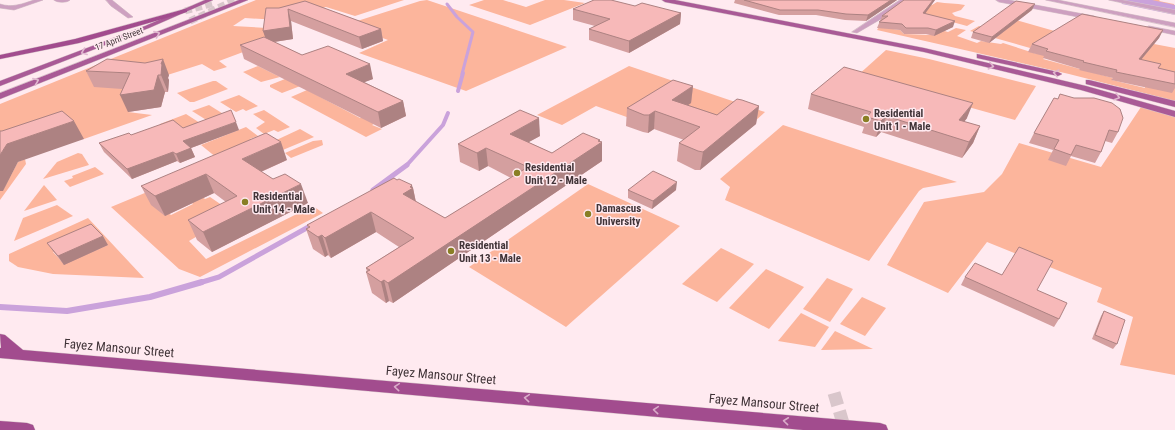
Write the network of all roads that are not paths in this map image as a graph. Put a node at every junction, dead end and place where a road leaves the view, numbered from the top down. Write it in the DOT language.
graph roads {
  1 [pos="40,0"];
  2 [pos="57,0"];
  3 [pos="67,0"];
  4 [pos="109,0"];
  5 [pos="210,0"];
  6 [pos="245,0"];
  7 [pos="665,0"];
  8 [pos="684,0"];
  9 [pos="904,0"];
  10 [pos="999,0"];
  11 [pos="1049,0"];
  12 [pos="1112,0"];
  13 [pos="0,6"];
  14 [pos="185,10"];
  15 [pos="1175,12"];
  16 [pos="130,17"];
  17 [pos="1100,19"];
  18 [pos="1175,25"];
  19 [pos="1138,26"];
  20 [pos="855,32"];
  21 [pos="1175,33"];
  22 [pos="0,57"];
  23 [pos="0,84"];
  24 [pos="0,96"];
  25 [pos="1175,104"];
  26 [pos="1175,114"];
  27 [pos="0,339"];
  28 [pos="0,353"];
  29 [pos="20,355"];
  30 [pos="0,428"];
  31 [pos="28,430"];
  32 [pos="880,430"];
  1 -- 13 [label="street"];
  2 -- 3 [label="street"];
  4 -- 16 [label="street"];
  5 -- 14 [label="main road, 17 April Street"];
  24 -- 6 [label="main road, 17 April Street, one-way"];
  7 -- 26 [label="main road, one-way"];
  8 -- 20 [label="main road"];
  9 -- 20 [label="street"];
  10 -- 17 [label="street"];
  11 -- 18 [label="street"];
  12 -- 15 [label="street"];
  14 -- 22 [label="highway"];
  14 -- 23 [label="main road, 17 April Street, one-way"];
  19 -- 21 [label="street"];
  25 -- 20 [label="main road, one-way"];
  27 -- 29 [label="highway"];
  28 -- 29 [label="highway, Fayez Mansour Street"];
  32 -- 29 [label="highway, Fayez Mansour Street, one-way"];
  30 -- 31 [label="highway"];
}
